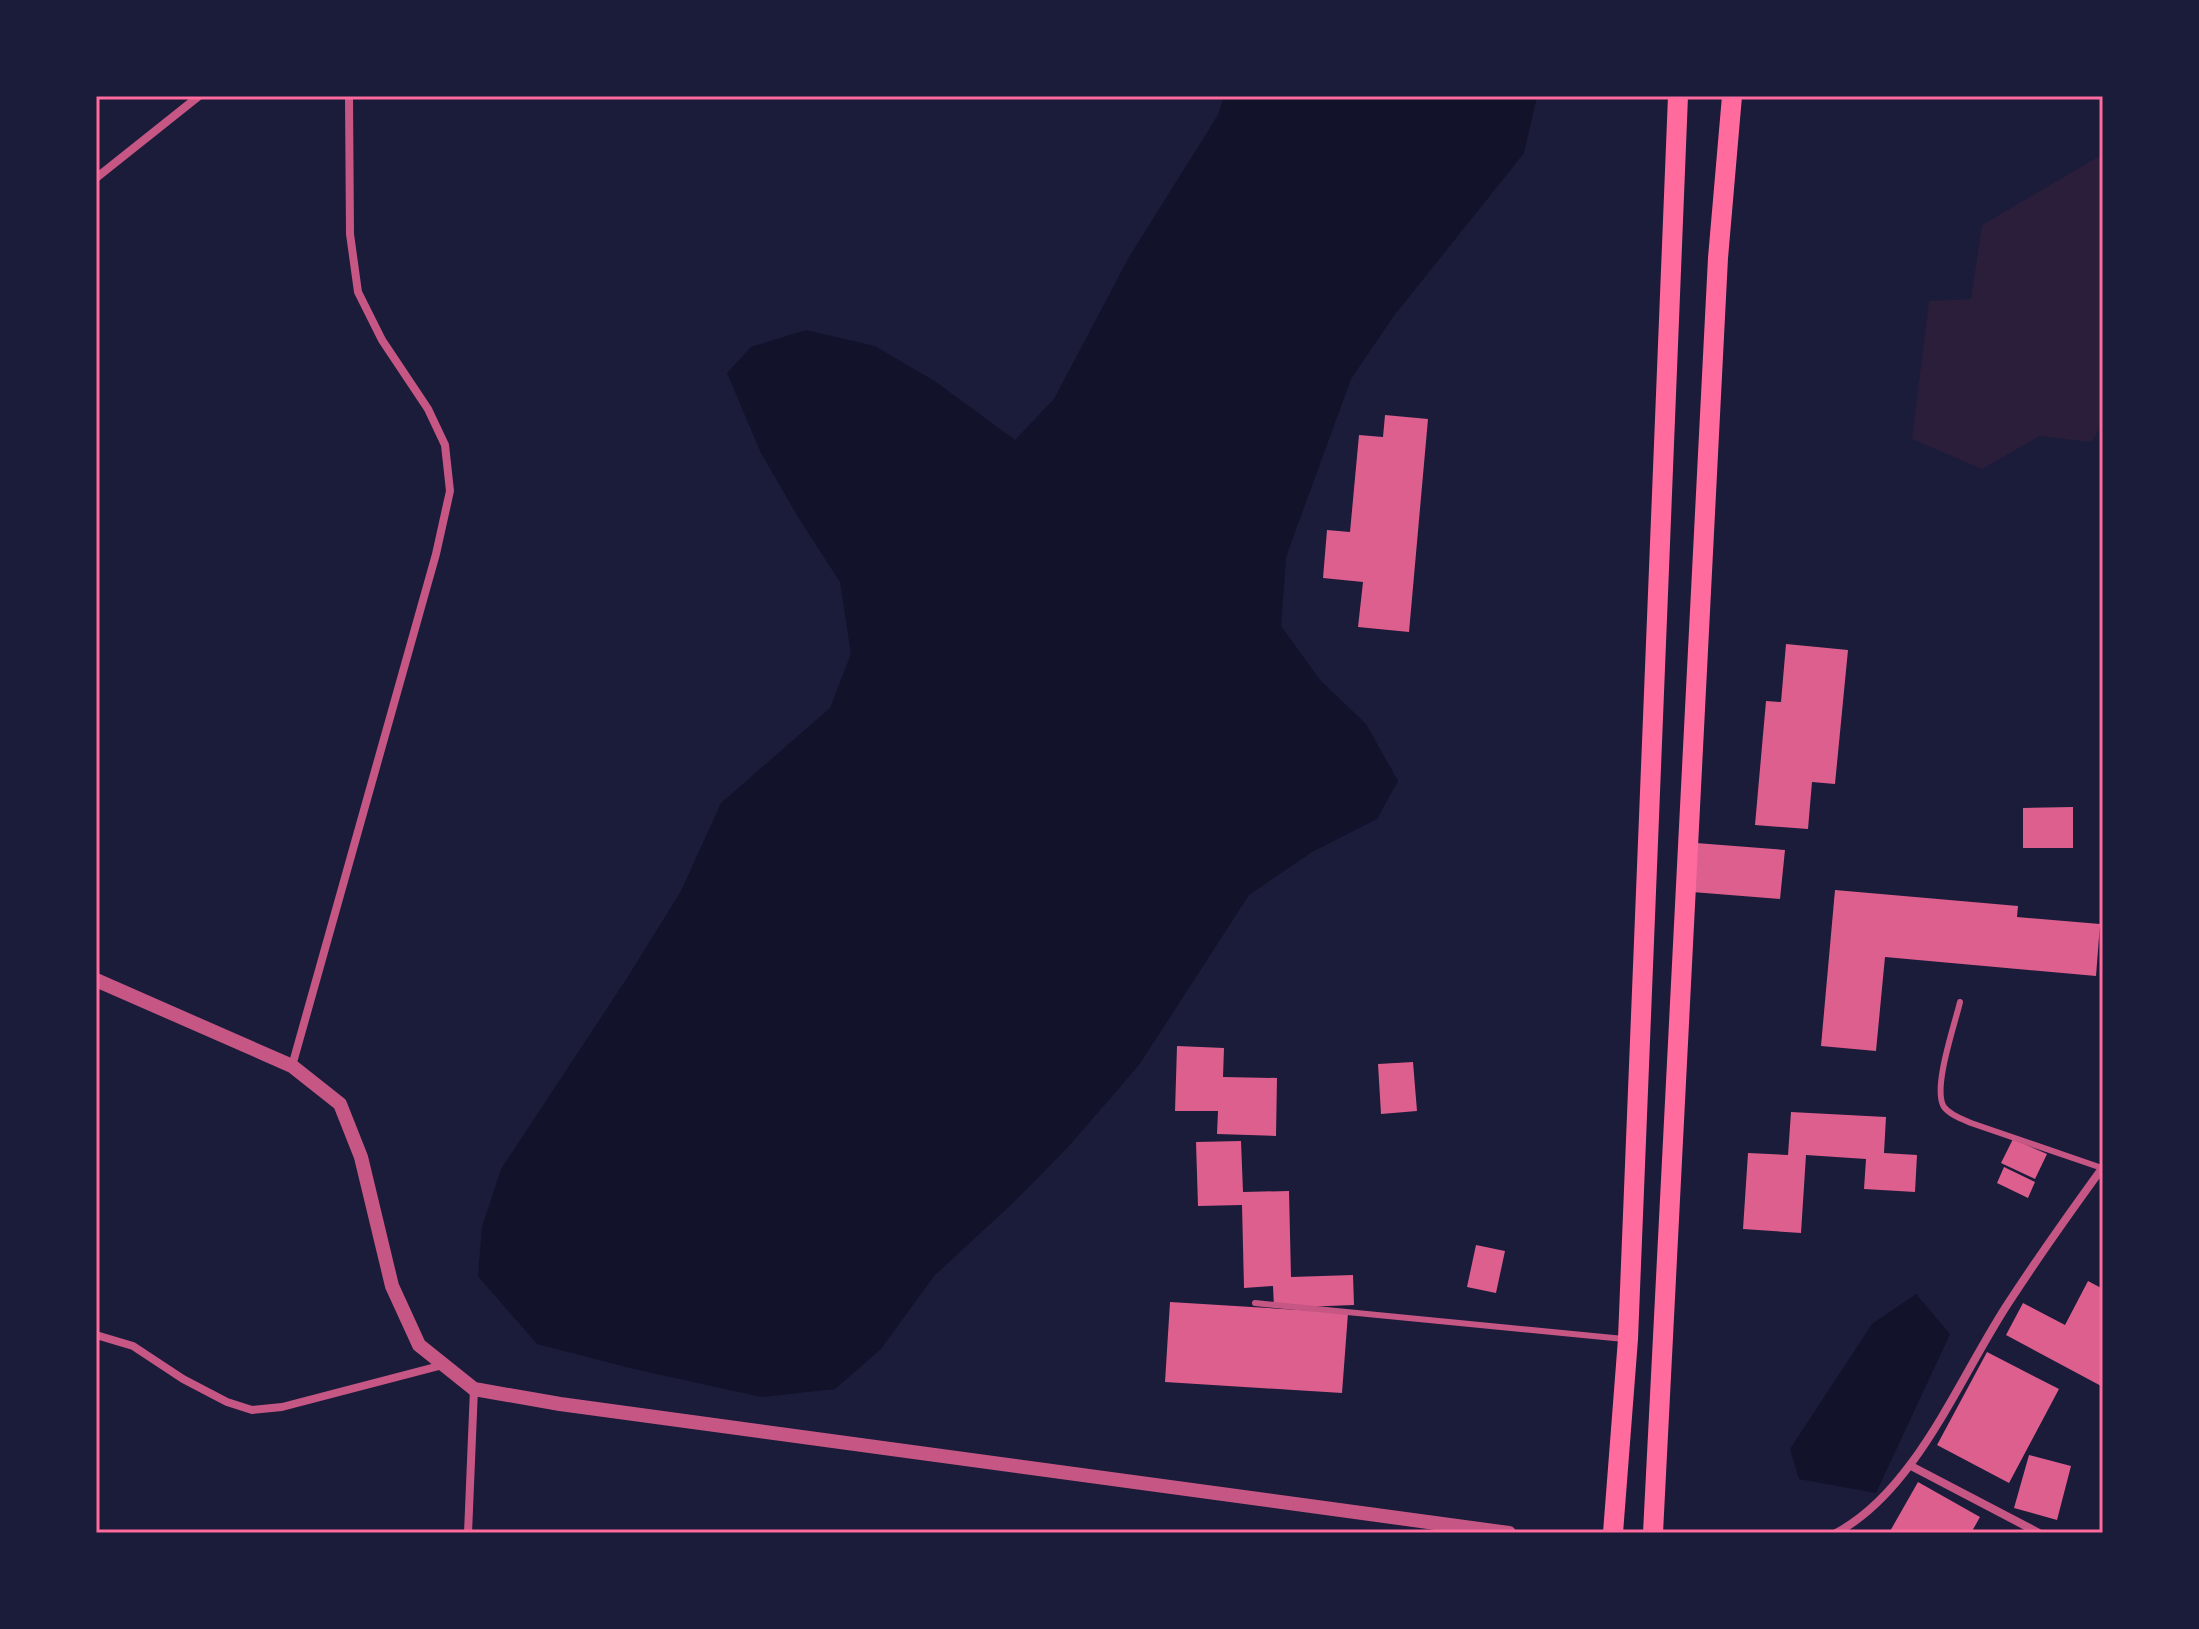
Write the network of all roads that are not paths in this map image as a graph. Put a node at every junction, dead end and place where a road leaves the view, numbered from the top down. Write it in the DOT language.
graph roads {
  1 [pos="199,96"];
  2 [pos="349,96"];
  3 [pos="1678,96"];
  4 [pos="1732,96"];
  5 [pos="96,178"];
  6 [pos="96,980"];
  7 [pos="1960,1002"];
  8 [pos="292,1066"];
  9 [pos="2102,1168"];
  10 [pos="1255,1303"];
  11 [pos="96,1335"];
  12 [pos="1628,1339"];
  13 [pos="443,1365"];
  14 [pos="474,1389"];
  15 [pos="1911,1466"];
  16 [pos="468,1533"];
  17 [pos="1509,1533"];
  18 [pos="1613,1533"];
  19 [pos="1653,1533"];
  20 [pos="1836,1533"];
  21 [pos="2039,1533"];
  1 -- 5 [label="street"];
  2 -- 8 [label="street"];
  3 -- 12 [label="main road"];
  4 -- 19 [label="main road"];
  6 -- 8 [label="street"];
  7 -- 9 [label="lane"];
  8 -- 13 [label="street"];
  9 -- 15 [label="street"];
  10 -- 12 [label="lane"];
  11 -- 13 [label="street"];
  12 -- 18 [label="main road"];
  13 -- 14 [label="street"];
  14 -- 16 [label="street"];
  14 -- 17 [label="street"];
  15 -- 20 [label="street"];
  15 -- 21 [label="street"];
}
